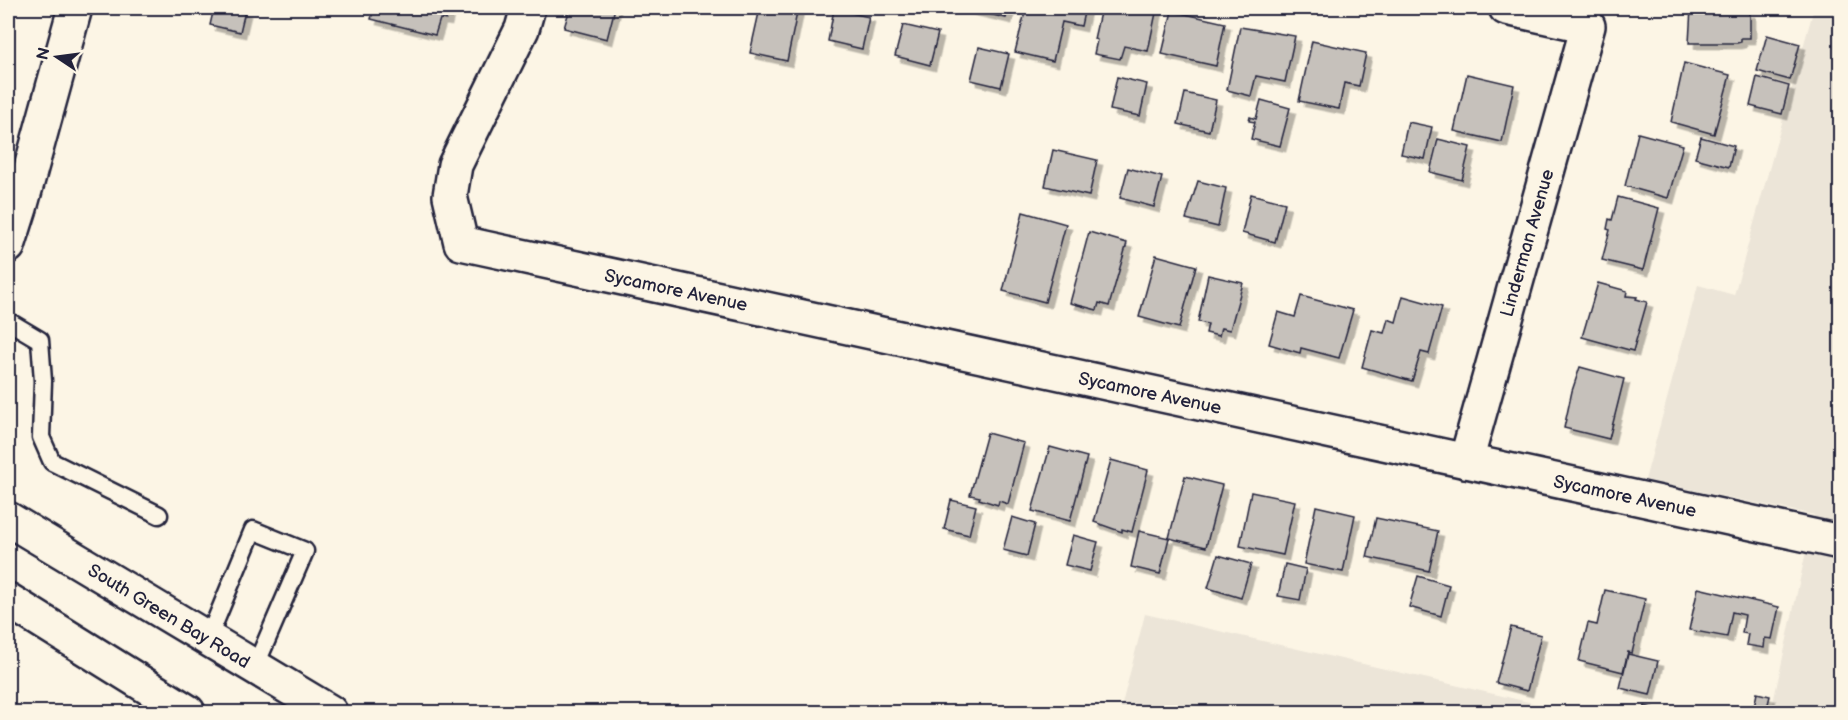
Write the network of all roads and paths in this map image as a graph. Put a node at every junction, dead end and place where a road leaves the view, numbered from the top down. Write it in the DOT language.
graph roads {
  1 [pos="528,8"];
  2 [pos="1506,8"];
  3 [pos="67,9"];
  4 [pos="1590,17"];
  5 [pos="8,246"];
  6 [pos="8,321"];
  7 [pos="1466,461"];
  8 [pos="159,515"];
  9 [pos="8,519"];
  10 [pos="1840,542"];
  11 [pos="8,600"];
  12 [pos="208,639"];
  13 [pos="255,667"];
  14 [pos="188,712"];
  15 [pos="330,712"];
  1 -- 7 [label="street, Sycamore Avenue"];
  2 -- 4 [label="street"];
  3 -- 5 [label="street"];
  4 -- 7 [label="street, Linderman Avenue"];
  6 -- 8 [label="lane"];
  7 -- 10 [label="street, Sycamore Avenue"];
  9 -- 12 [label="street, South Green Bay Road"];
  11 -- 14 [label="street"];
  12 -- 13 [label="street, South Green Bay Road"];
  12 -- 13 [label="lane"];
  13 -- 15 [label="street, South Green Bay Road"];
}
